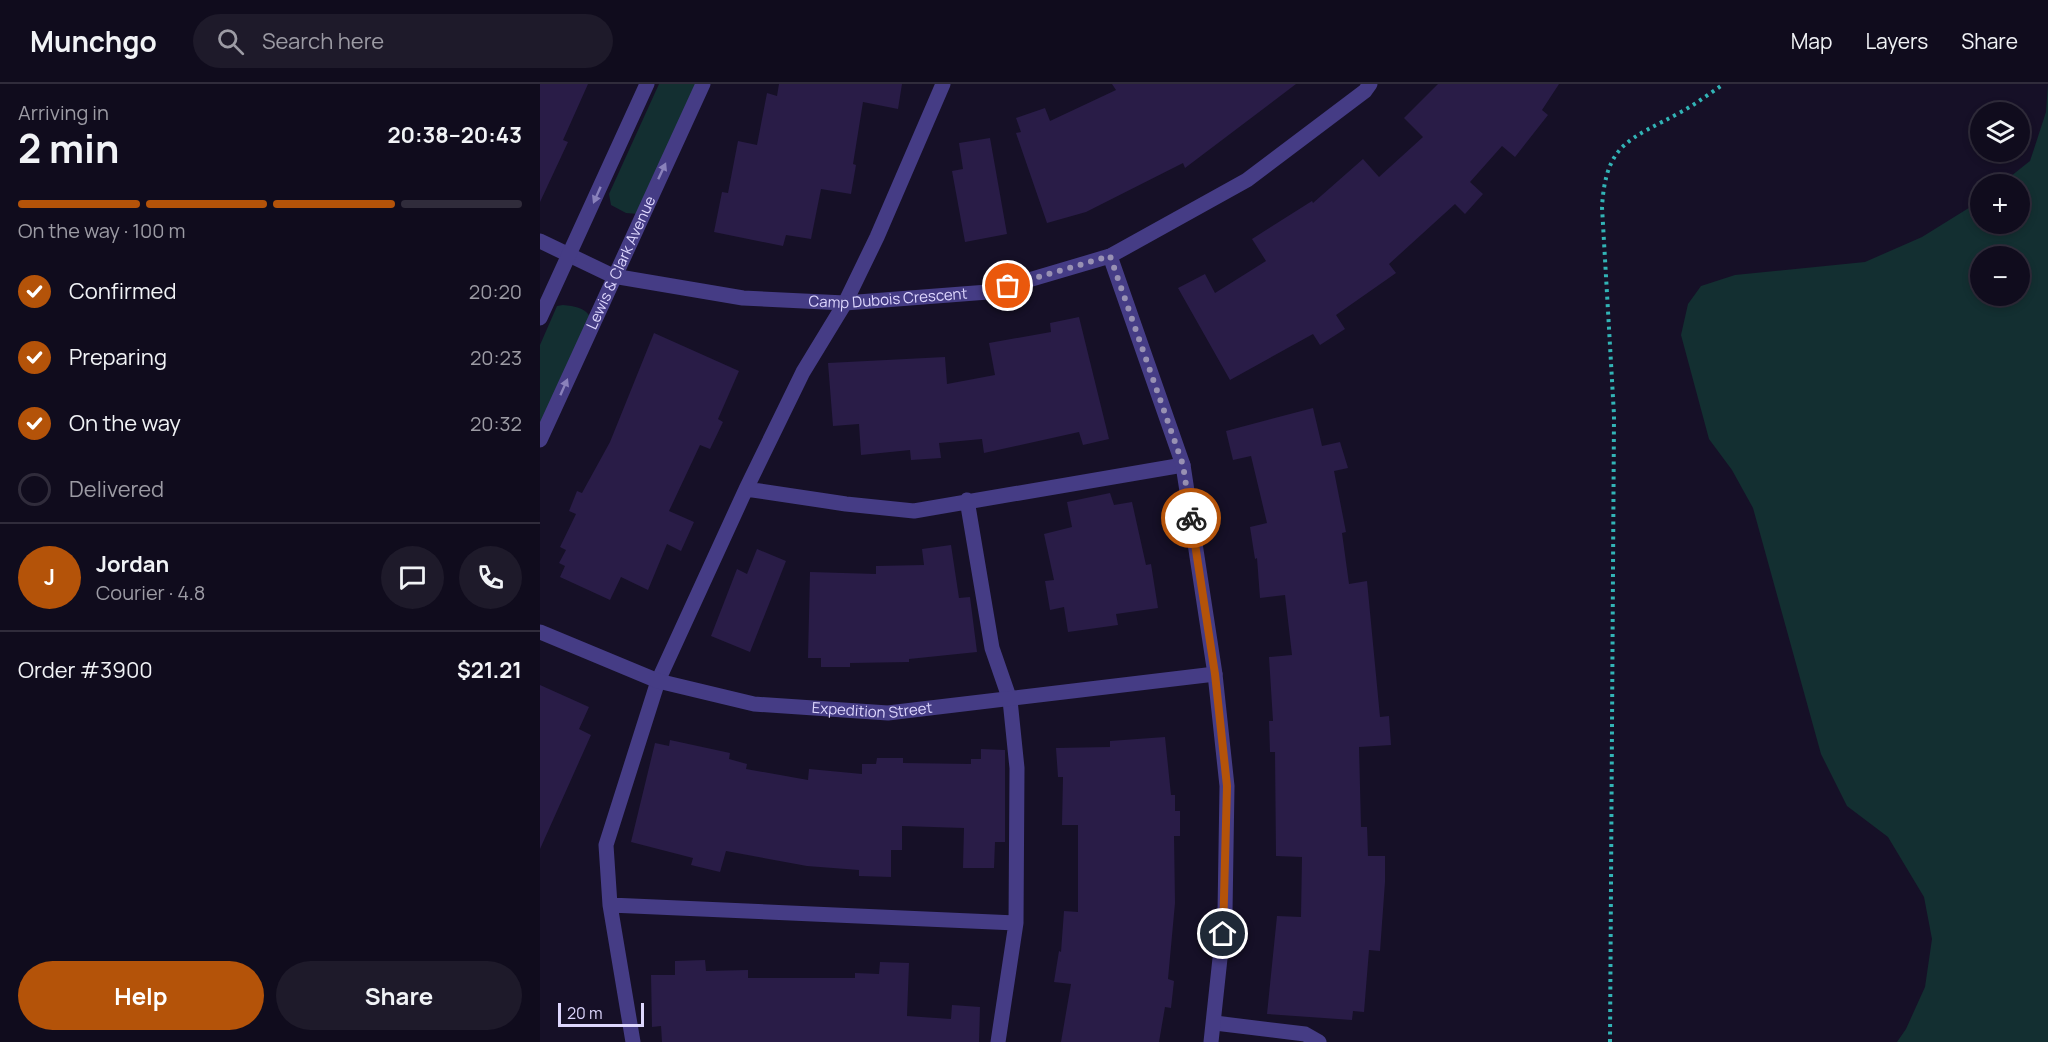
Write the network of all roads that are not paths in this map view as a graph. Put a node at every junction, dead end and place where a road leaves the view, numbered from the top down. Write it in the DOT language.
graph roads {
  1 [pos="647,84"];
  2 [pos="704,84"];
  3 [pos="943,84"];
  4 [pos="1370,84"];
  5 [pos="540,241"];
  6 [pos="570,256"];
  7 [pos="1110,256"];
  8 [pos="613,276"];
  9 [pos="845,303"];
  10 [pos="540,318"];
  11 [pos="540,440"];
  12 [pos="1183,465"];
  13 [pos="746,489"];
  14 [pos="967,500"];
  15 [pos="540,632"];
  16 [pos="1215,674"];
  17 [pos="658,681"];
  18 [pos="1010,700"];
  19 [pos="610,905"];
  20 [pos="1016,923"];
  21 [pos="1215,1023"];
  22 [pos="633,1042"];
  23 [pos="998,1042"];
  24 [pos="1211,1042"];
  25 [pos="1320,1042"];
  1 -- 6 [label="street, one-way"];
  8 -- 2 [label="street, Lewis & Clark Avenue, one-way"];
  3 -- 9 [label="street"];
  4 -- 7 [label="street, Camp Dubois Crescent"];
  5 -- 6 [label="street, Camp Dubois Crescent"];
  6 -- 8 [label="street, Camp Dubois Crescent"];
  6 -- 10 [label="street"];
  7 -- 9 [label="street, Camp Dubois Crescent"];
  7 -- 12 [label="street"];
  8 -- 9 [label="street, Camp Dubois Crescent"];
  11 -- 8 [label="street, Lewis & Clark Avenue, one-way"];
  9 -- 13 [label="street"];
  12 -- 14 [label="street"];
  12 -- 16 [label="street"];
  13 -- 14 [label="street"];
  13 -- 17 [label="street"];
  14 -- 18 [label="street"];
  15 -- 17 [label="street, Expedition Street"];
  16 -- 18 [label="street, Expedition Street"];
  16 -- 21 [label="street"];
  17 -- 18 [label="street, Expedition Street"];
  17 -- 19 [label="street"];
  18 -- 20 [label="street"];
  19 -- 20 [label="street"];
  19 -- 22 [label="street"];
  20 -- 23 [label="street"];
  21 -- 24 [label="street"];
  21 -- 25 [label="street"];
}
